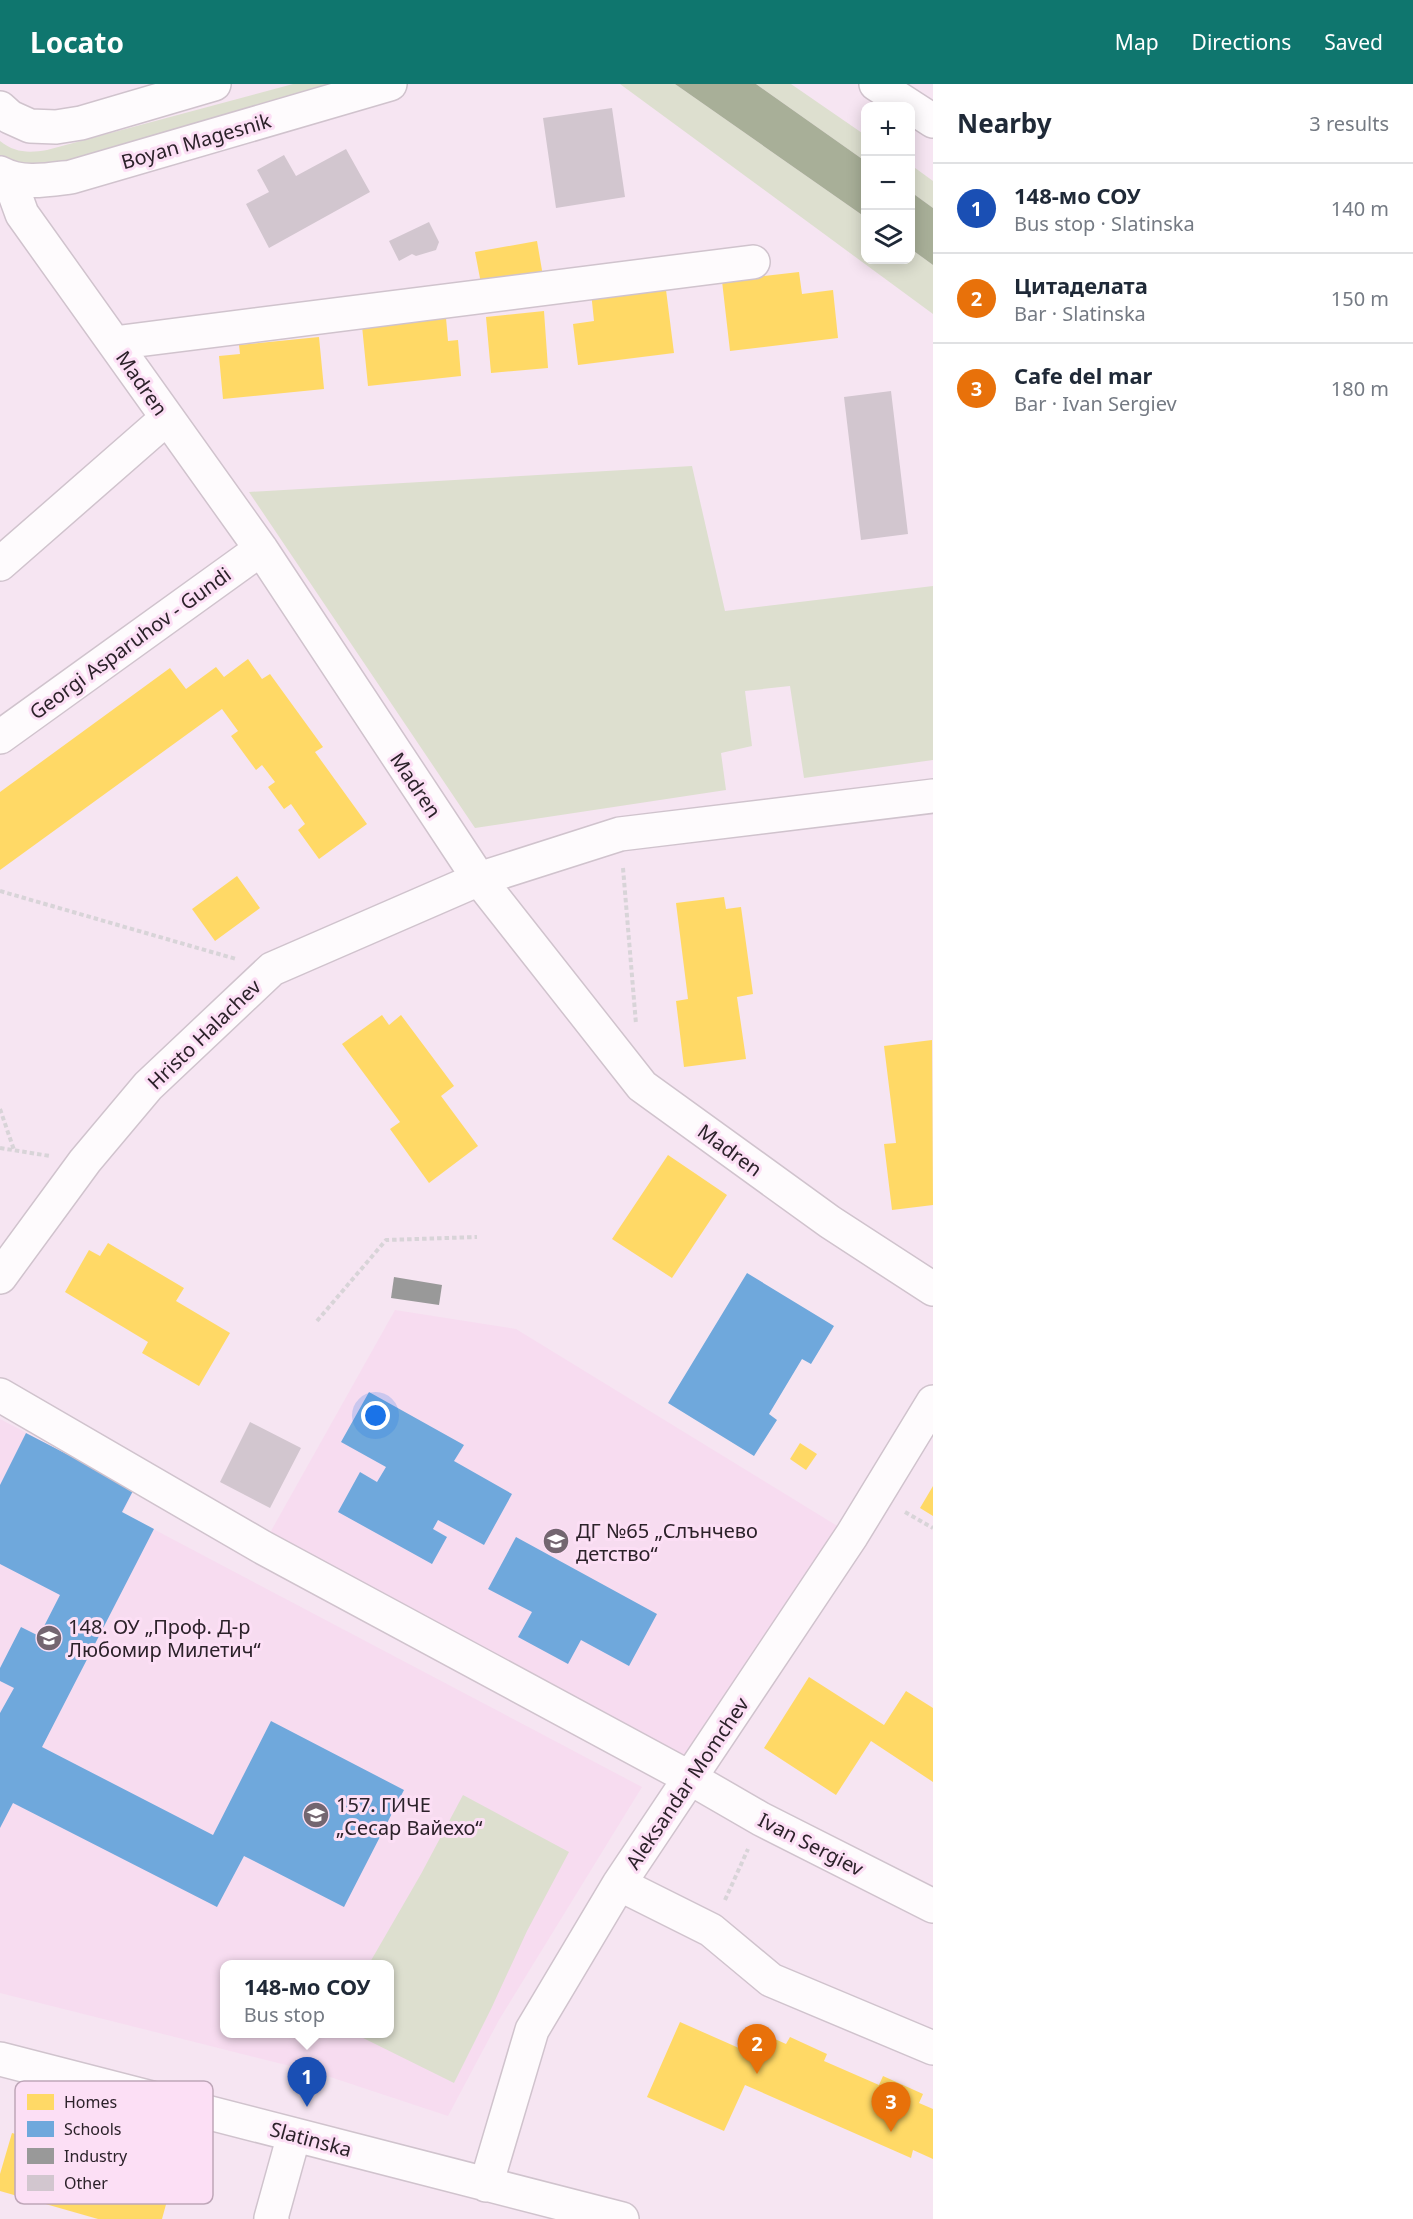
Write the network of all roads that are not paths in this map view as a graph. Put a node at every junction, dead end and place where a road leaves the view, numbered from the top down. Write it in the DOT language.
graph roads {
  1 [pos="214,84"];
  2 [pos="390,84"];
  3 [pos="876,84"];
  4 [pos="0,108"];
  5 [pos="933,121"];
  6 [pos="5,176"];
  7 [pos="753,262"];
  8 [pos="114,343"];
  9 [pos="167,418"];
  10 [pos="261,549"];
  11 [pos="0,564"];
  12 [pos="0,737"];
  13 [pos="933,796"];
  14 [pos="479,879"];
  15 [pos="0,1277"];
  16 [pos="933,1289"];
  17 [pos="0,1395"];
  18 [pos="933,1402"];
  19 [pos="690,1778"];
  20 [pos="620,1884"];
  21 [pos="933,1906"];
  22 [pos="933,2048"];
  23 [pos="0,2059"];
  24 [pos="85,2081"];
  25 [pos="213,2114"];
  26 [pos="294,2135"];
  27 [pos="486,2185"];
  28 [pos="272,2219"];
  29 [pos="622,2219"];
  1 -- 4 [label="street"];
  2 -- 6 [label="street, Boyan Magesnik"];
  3 -- 5 [label="street"];
  6 -- 8 [label="street, Madren"];
  7 -- 8 [label="street"];
  8 -- 9 [label="street, Madren"];
  9 -- 10 [label="street, Madren"];
  9 -- 11 [label="street"];
  10 -- 12 [label="street, Georgi Asparuhov - Gundi"];
  10 -- 14 [label="street, Madren"];
  13 -- 14 [label="street, Hristo Halachev"];
  14 -- 15 [label="street, Hristo Halachev"];
  14 -- 16 [label="street, Madren"];
  17 -- 19 [label="street, Ivan Sergiev"];
  18 -- 19 [label="street, Aleksandar Momchev"];
  19 -- 20 [label="street, Aleksandar Momchev"];
  19 -- 21 [label="street, Ivan Sergiev"];
  20 -- 22 [label="street"];
  20 -- 27 [label="street, Aleksandar Momchev"];
  23 -- 24 [label="street, Slatinska"];
  25 -- 26 [label="street, Slatinska"];
  26 -- 27 [label="street, Slatinska"];
  26 -- 28 [label="street"];
  27 -- 29 [label="street, Slatinska"];
}
